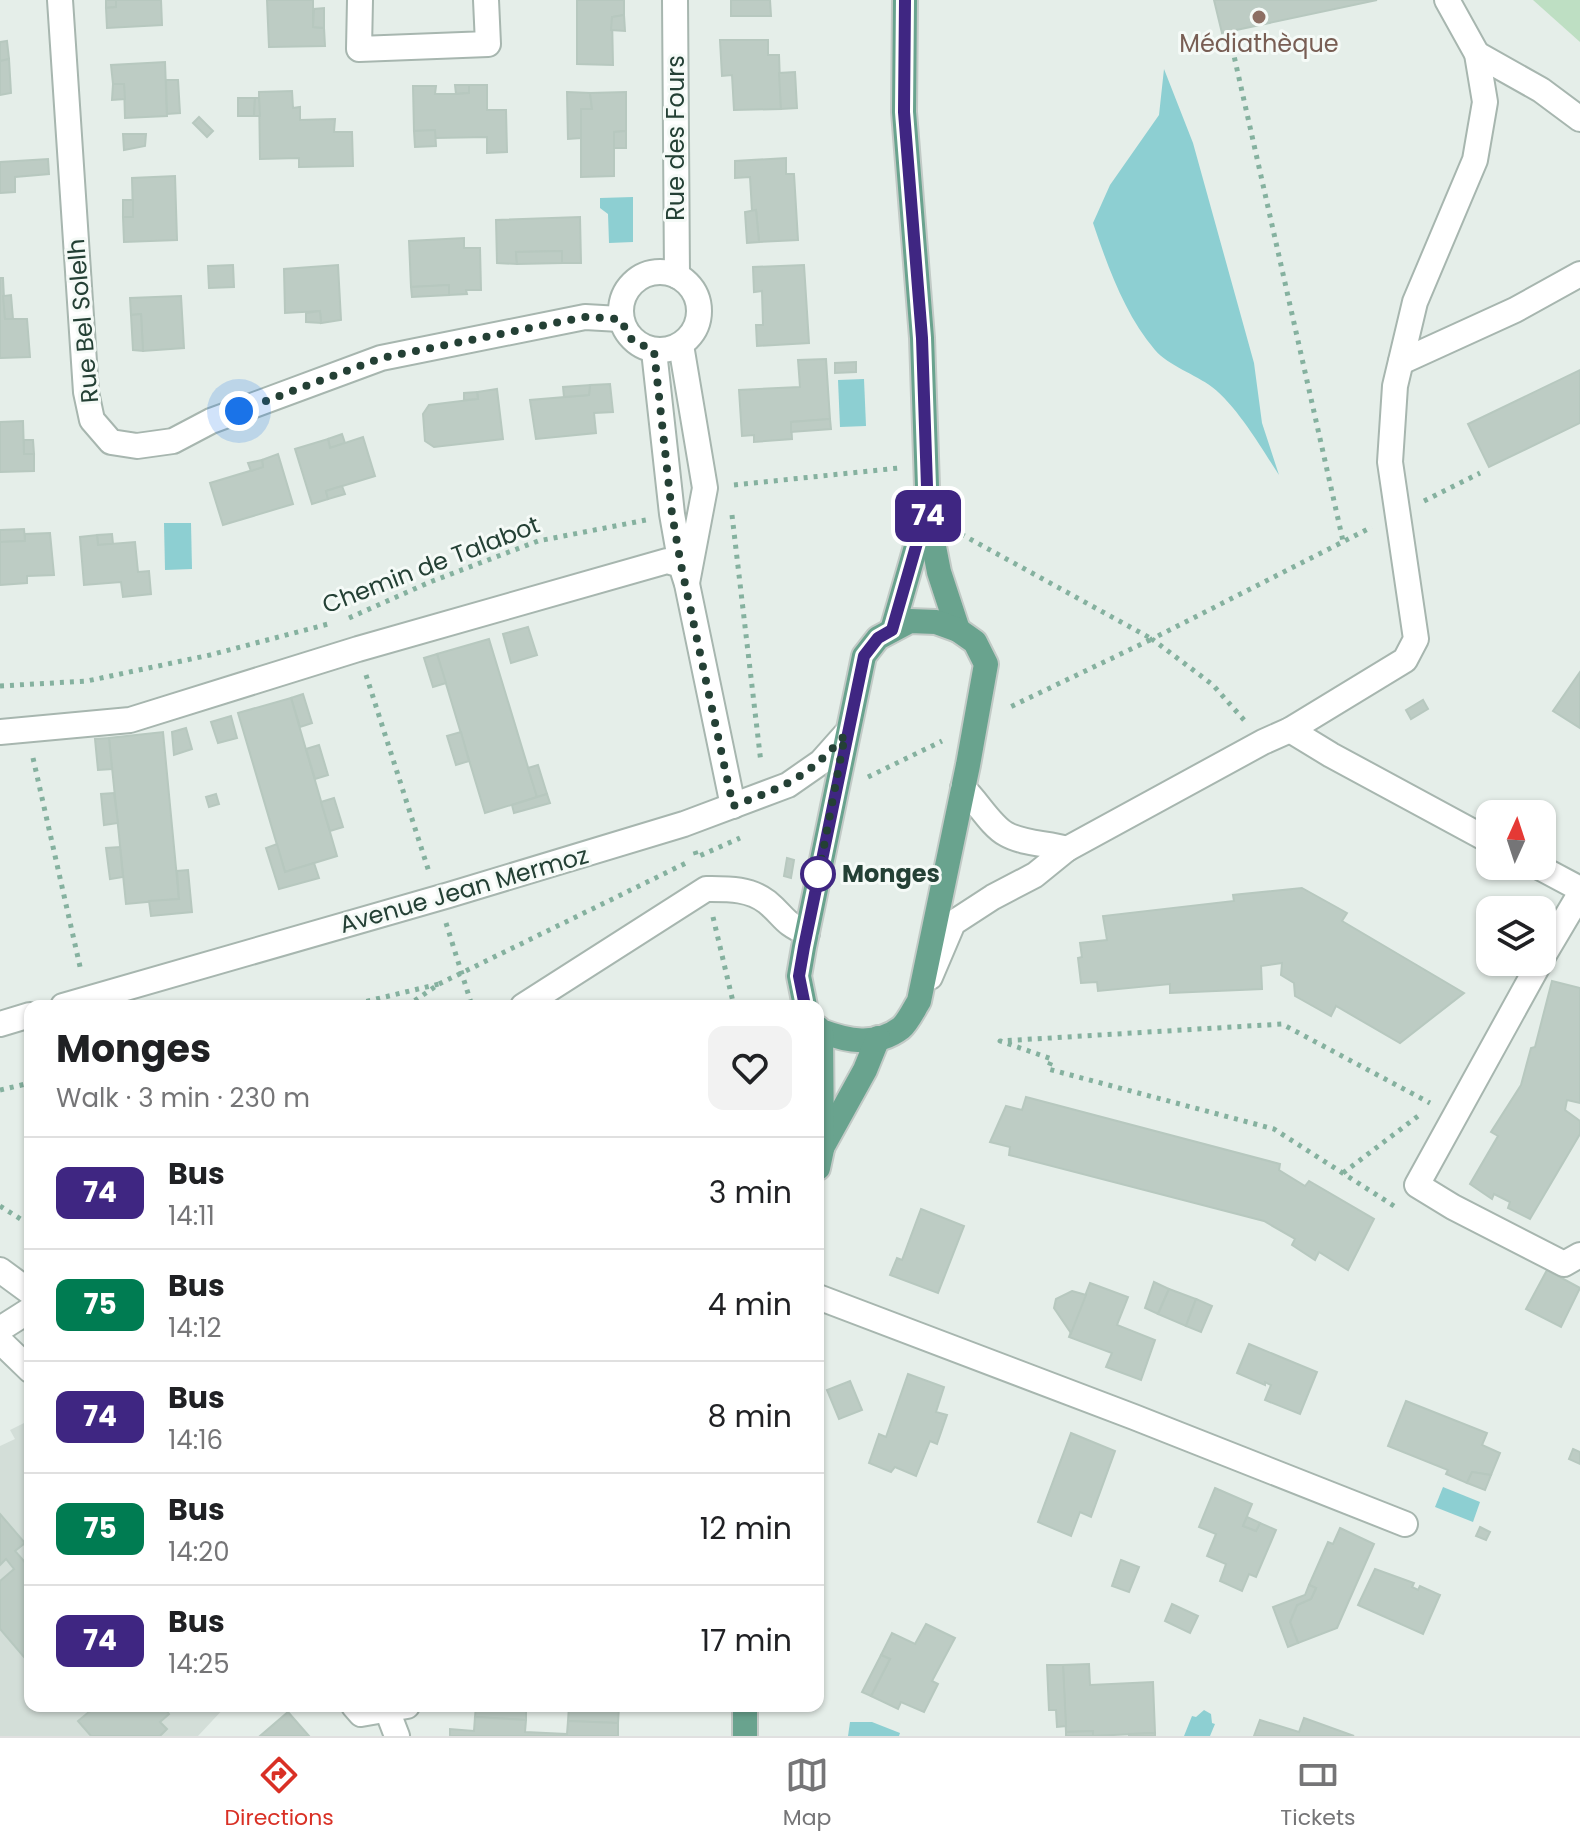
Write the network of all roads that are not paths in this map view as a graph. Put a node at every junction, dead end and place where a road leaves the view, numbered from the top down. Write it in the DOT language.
graph roads {
  1 [pos="60,0"];
  2 [pos="360,0"];
  3 [pos="486,0"];
  4 [pos="675,0"];
  5 [pos="905,0"];
  6 [pos="1447,0"];
  7 [pos="1477,54"];
  8 [pos="1580,119"];
  9 [pos="1580,274"];
  10 [pos="677,276"];
  11 [pos="620,319"];
  12 [pos="681,345"];
  13 [pos="654,351"];
  14 [pos="1401,362"];
  15 [pos="928,516"];
  16 [pos="678,570"];
  17 [pos="892,630"];
  18 [pos="958,630"];
  19 [pos="1290,730"];
  20 [pos="0,732"];
  21 [pos="845,735"];
  22 [pos="963,788"];
  23 [pos="733,806"];
  24 [pos="1476,833"];
  25 [pos="1067,849"];
  26 [pos="1556,877"];
  27 [pos="1580,892"];
  28 [pos="807,933"];
  29 [pos="1556,934"];
  30 [pos="1532,976"];
  31 [pos="84,1000"];
  32 [pos="532,1000"];
  33 [pos="804,1000"];
  34 [pos="919,1001"];
  35 [pos="24,1017"];
  36 [pos="0,1024"];
  37 [pos="824,1032"];
  38 [pos="878,1038"];
  39 [pos="824,1150"];
  40 [pos="1580,1255"];
  41 [pos="0,1270"];
  42 [pos="24,1288"];
  43 [pos="824,1299"];
  44 [pos="24,1314"];
  45 [pos="0,1329"];
  46 [pos="0,1341"];
  47 [pos="24,1364"];
  48 [pos="1405,1524"];
  49 [pos="397,1712"];
  50 [pos="745,1712"];
  51 [pos="397,1736"];
  52 [pos="745,1736"];
  1 -- 11 [label="street, Rue Bel Solelh"];
  2 -- 3 [label="street"];
  4 -- 10 [label="street, Rue des Fours"];
  5 -- 15 [label="main road"];
  6 -- 7 [label="street"];
  7 -- 8 [label="street"];
  7 -- 14 [label="street"];
  9 -- 14 [label="street"];
  10 -- 11 [label="street"];
  10 -- 12 [label="street"];
  11 -- 13 [label="street"];
  12 -- 13 [label="street"];
  12 -- 16 [label="street"];
  13 -- 16 [label="street"];
  14 -- 19 [label="street"];
  15 -- 17 [label="main road"];
  15 -- 18 [label="main road"];
  16 -- 20 [label="street"];
  16 -- 23 [label="street"];
  17 -- 18 [label="main road"];
  17 -- 21 [label="main road"];
  18 -- 22 [label="main road"];
  19 -- 24 [label="street"];
  19 -- 25 [label="street"];
  21 -- 23 [label="street, Avenue Jean Mermoz"];
  21 -- 28 [label="main road"];
  22 -- 25 [label="street"];
  22 -- 34 [label="main road"];
  23 -- 31 [label="street, Avenue Jean Mermoz"];
  25 -- 34 [label="street"];
  26 -- 27 [label="street"];
  27 -- 29 [label="street"];
  28 -- 32 [label="street"];
  28 -- 33 [label="main road"];
  30 -- 40 [label="street"];
  34 -- 38 [label="main road"];
  35 -- 36 [label="street"];
  37 -- 38 [label="main road"];
  38 -- 39 [label="main road"];
  41 -- 42 [label="street"];
  43 -- 48 [label="street"];
  44 -- 45 [label="street"];
  46 -- 47 [label="street"];
  49 -- 51 [label="street"];
  50 -- 52 [label="main road"];
}
